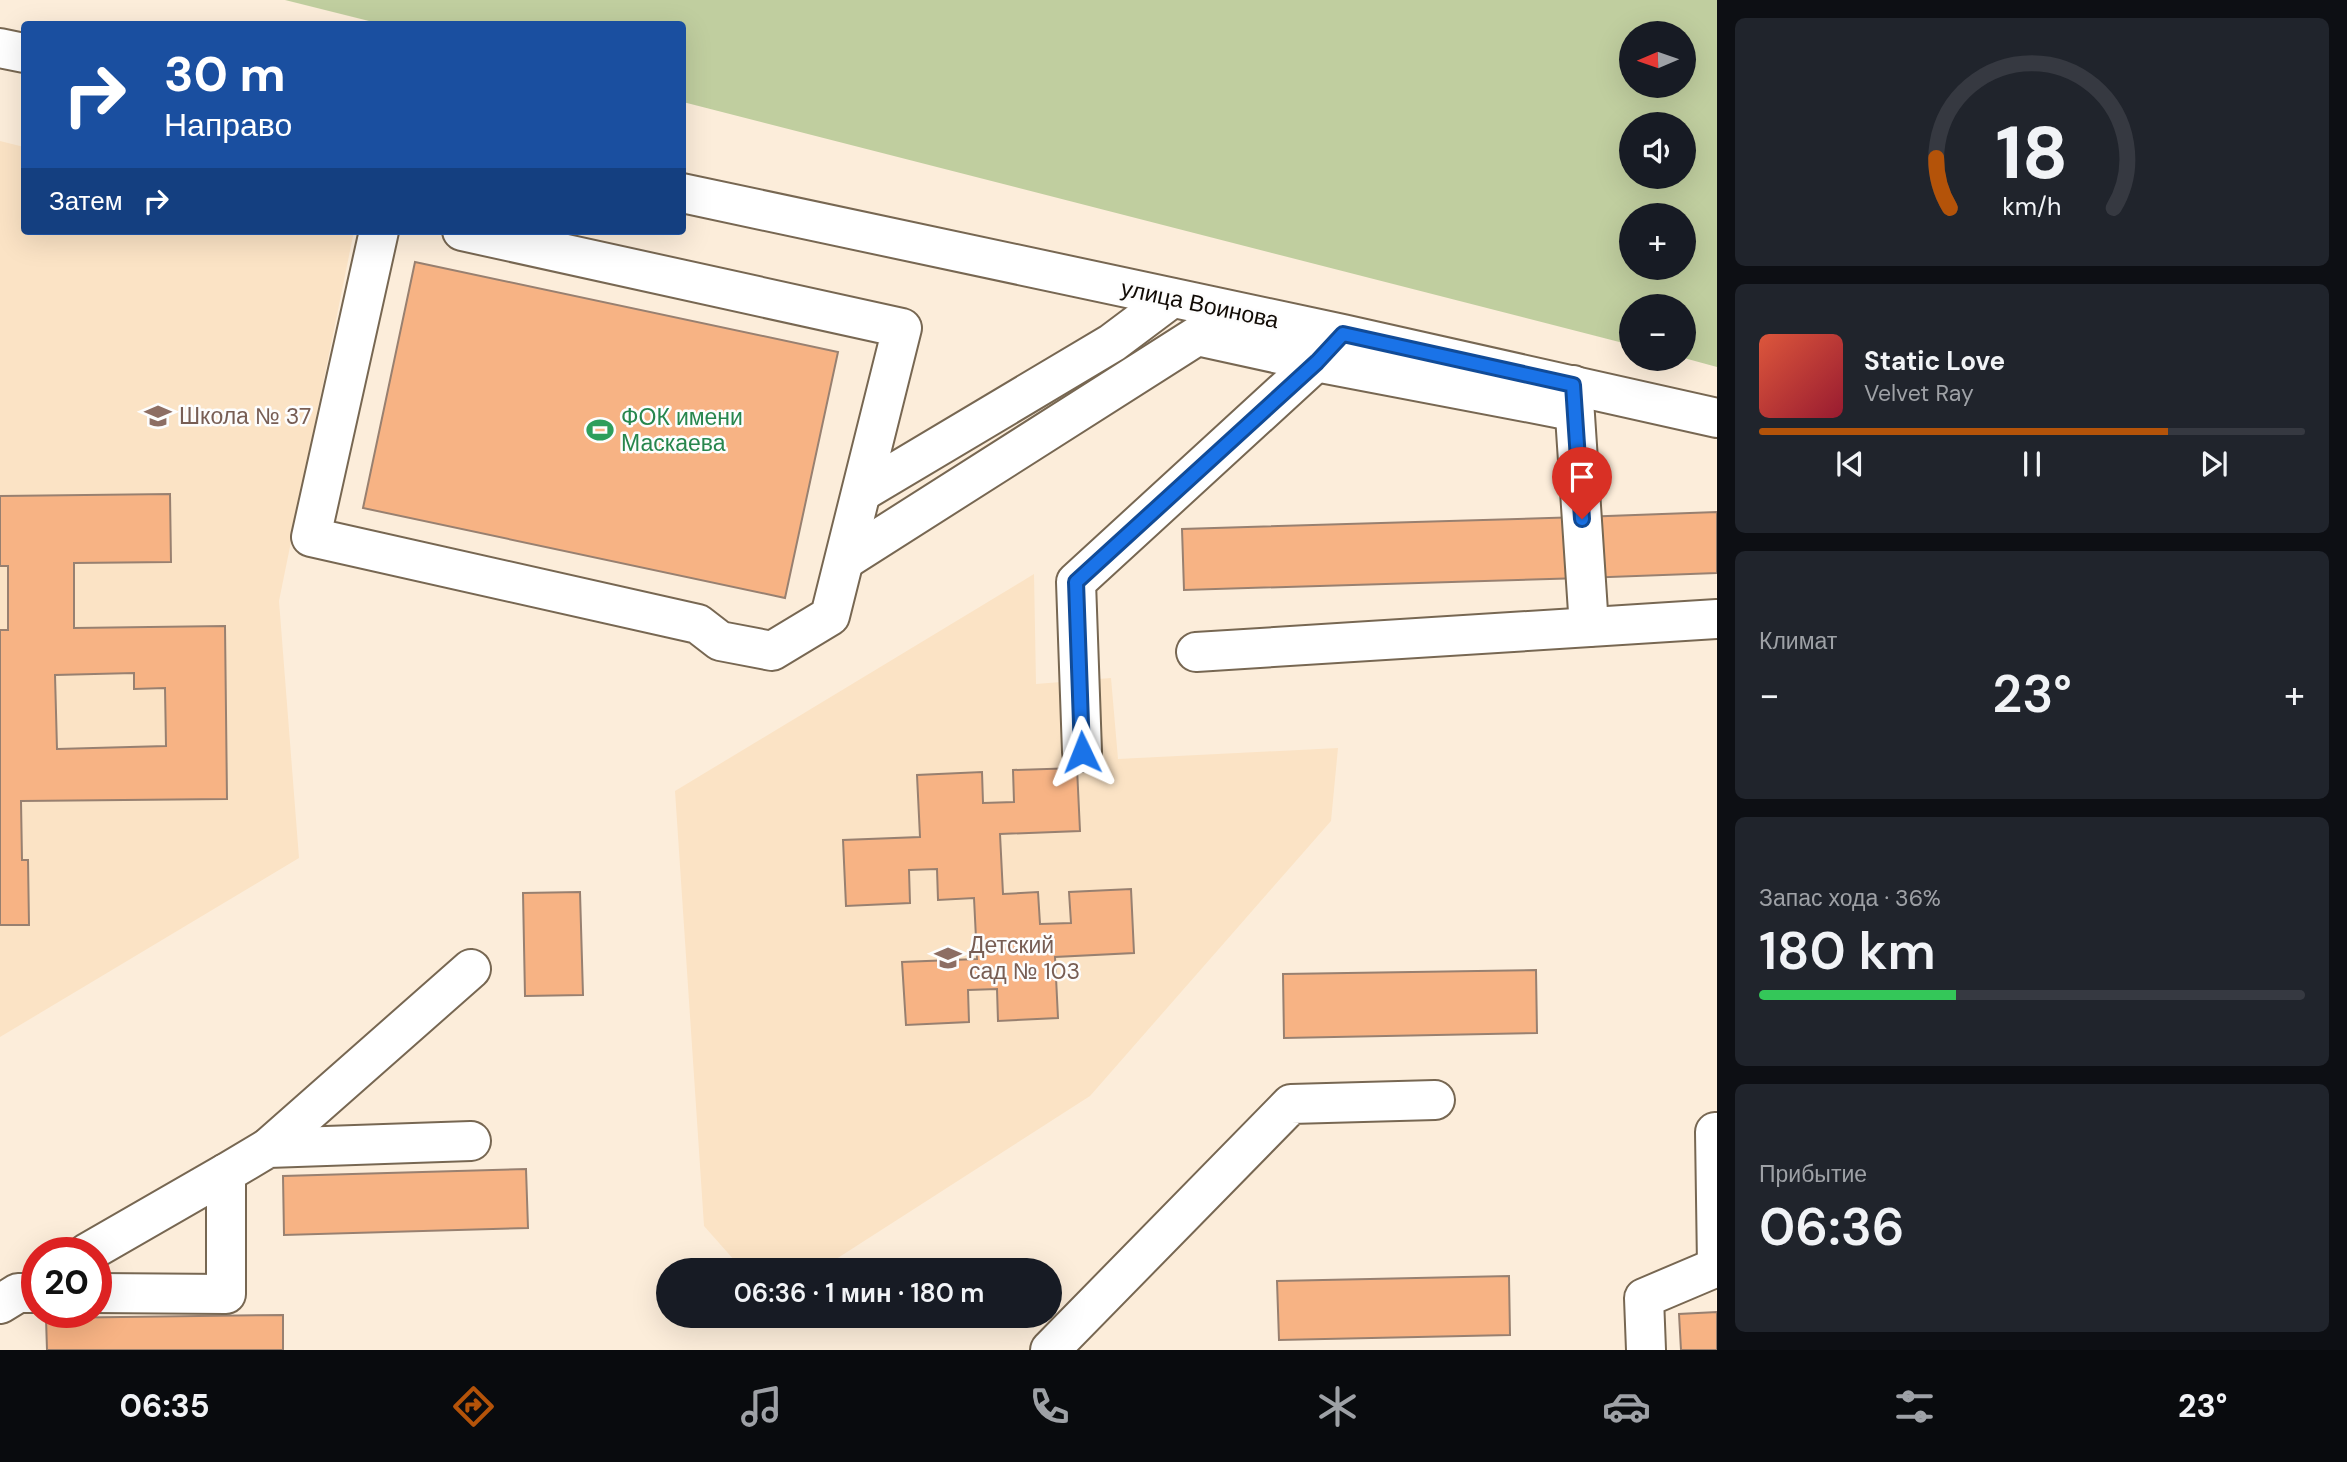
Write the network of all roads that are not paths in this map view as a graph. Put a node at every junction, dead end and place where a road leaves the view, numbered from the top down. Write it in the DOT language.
graph roads {
  1 [pos="0,47"];
  2 [pos="21,52"];
  3 [pos="686,194"];
  4 [pos="378,235"];
  5 [pos="480,235"];
  6 [pos="1172,298"];
  7 [pos="1343,334"];
  8 [pos="1317,362"];
  9 [pos="1574,398"];
  10 [pos="1717,418"];
  11 [pos="1717,441"];
  12 [pos="862,492"];
  13 [pos="845,560"];
  14 [pos="1717,619"];
  15 [pos="1589,627"];
  16 [pos="1196,652"];
  17 [pos="1082,752"];
  18 [pos="471,969"];
  19 [pos="1435,1100"];
  20 [pos="1715,1132"];
  21 [pos="471,1142"];
  22 [pos="268,1147"];
  23 [pos="226,1173"];
  24 [pos="112,1239"];
  25 [pos="1717,1266"];
  26 [pos="112,1293"];
  27 [pos="1050,1350"];
  28 [pos="1646,1350"];
  1 -- 2 [label="street"];
  3 -- 6 [label="street, улица Воинова"];
  4 -- 13 [label="street"];
  5 -- 12 [label="street"];
  6 -- 7 [label="street, улица Воинова"];
  6 -- 12 [label="street"];
  7 -- 8 [label="street"];
  7 -- 9 [label="street, улица Воинова"];
  8 -- 9 [label="street"];
  8 -- 13 [label="street"];
  8 -- 17 [label="street"];
  9 -- 10 [label="street, улица Воинова"];
  9 -- 11 [label="street"];
  9 -- 15 [label="street"];
  12 -- 13 [label="street"];
  14 -- 15 [label="street"];
  15 -- 16 [label="street"];
  18 -- 22 [label="street"];
  19 -- 27 [label="street"];
  20 -- 25 [label="street"];
  21 -- 22 [label="street"];
  22 -- 23 [label="street"];
  23 -- 24 [label="street"];
  23 -- 26 [label="street"];
  25 -- 28 [label="street"];
}
